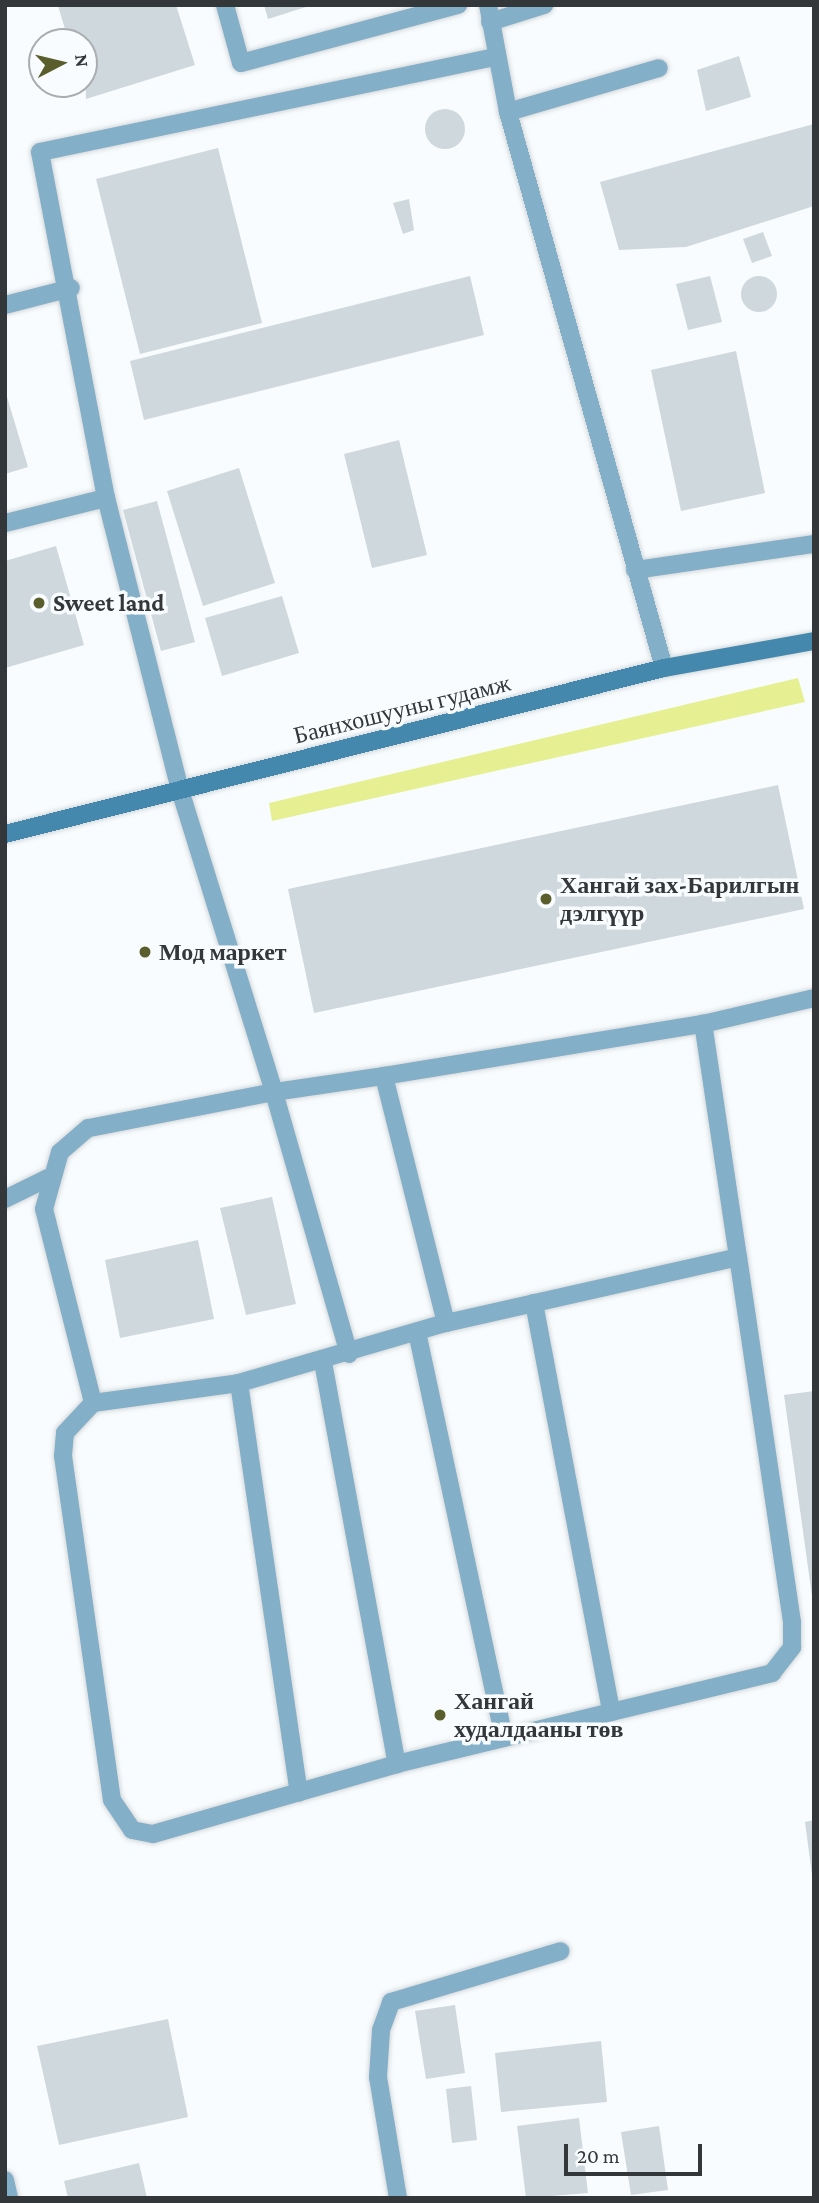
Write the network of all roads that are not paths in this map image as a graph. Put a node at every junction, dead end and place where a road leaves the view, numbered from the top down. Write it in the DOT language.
graph roads {
  1 [pos="225,5"];
  2 [pos="458,5"];
  3 [pos="544,5"];
  4 [pos="489,14"];
  5 [pos="493,57"];
  6 [pos="659,68"];
  7 [pos="508,113"];
  8 [pos="71,288"];
  9 [pos="5,304"];
  10 [pos="106,498"];
  11 [pos="5,523"];
  12 [pos="814,544"];
  13 [pos="635,570"];
  14 [pos="814,641"];
  15 [pos="664,668"];
  16 [pos="180,790"];
  17 [pos="5,834"];
  18 [pos="814,998"];
  19 [pos="703,1024"];
  20 [pos="384,1076"];
  21 [pos="274,1092"];
  22 [pos="48,1178"];
  23 [pos="5,1199"];
  24 [pos="738,1257"];
  25 [pos="534,1303"];
  26 [pos="446,1323"];
  27 [pos="417,1332"];
  28 [pos="349,1354"];
  29 [pos="323,1362"];
  30 [pos="239,1383"];
  31 [pos="93,1403"];
  32 [pos="611,1712"];
  33 [pos="504,1738"];
  34 [pos="397,1764"];
  35 [pos="299,1793"];
  36 [pos="561,1951"];
  37 [pos="5,2180"];
  38 [pos="9,2198"];
  39 [pos="398,2198"];
  1 -- 2 [label="street"];
  3 -- 4 [label="street"];
  4 -- 5 [label="street"];
  5 -- 7 [label="street"];
  5 -- 8 [label="street"];
  6 -- 7 [label="street"];
  7 -- 13 [label="street"];
  8 -- 9 [label="street"];
  8 -- 10 [label="street"];
  10 -- 11 [label="street"];
  10 -- 16 [label="street"];
  12 -- 13 [label="street"];
  13 -- 15 [label="street"];
  14 -- 15 [label="main road, Баянхошууны гудамж"];
  15 -- 16 [label="main road, Баянхошууны гудамж"];
  16 -- 17 [label="main road, Баянхошууны гудамж"];
  16 -- 21 [label="street"];
  18 -- 19 [label="street"];
  19 -- 20 [label="street"];
  19 -- 24 [label="street"];
  20 -- 21 [label="street"];
  20 -- 26 [label="street"];
  21 -- 22 [label="street"];
  21 -- 28 [label="street"];
  22 -- 23 [label="street"];
  22 -- 31 [label="street"];
  24 -- 25 [label="street"];
  24 -- 32 [label="street"];
  25 -- 26 [label="street"];
  25 -- 32 [label="street"];
  26 -- 27 [label="street"];
  27 -- 28 [label="street"];
  27 -- 33 [label="street"];
  28 -- 29 [label="street"];
  29 -- 30 [label="street"];
  29 -- 34 [label="street"];
  30 -- 31 [label="street"];
  30 -- 35 [label="street"];
  31 -- 35 [label="street"];
  32 -- 33 [label="street"];
  33 -- 34 [label="street"];
  34 -- 35 [label="street"];
  36 -- 39 [label="street"];
  37 -- 38 [label="street"];
}
